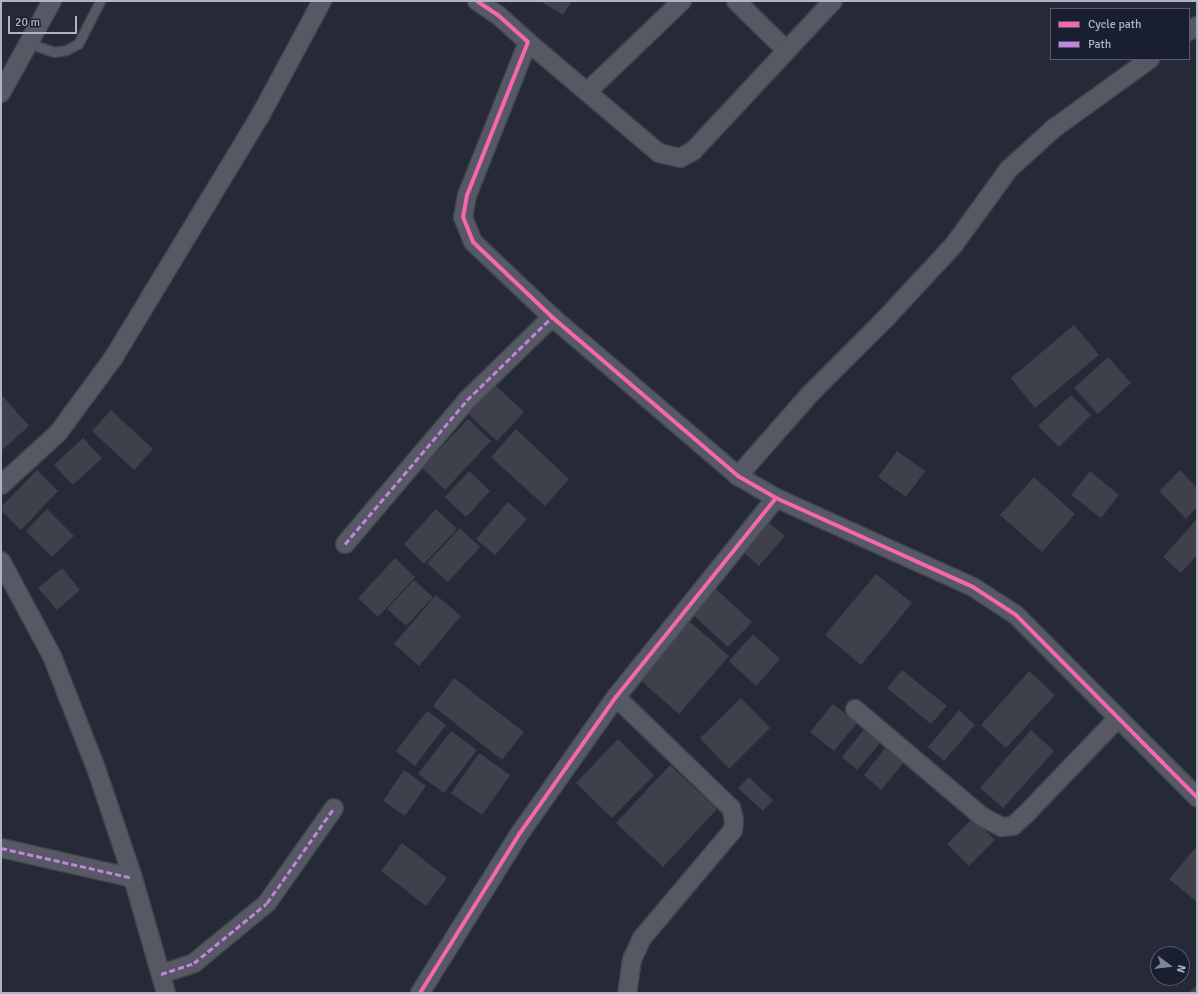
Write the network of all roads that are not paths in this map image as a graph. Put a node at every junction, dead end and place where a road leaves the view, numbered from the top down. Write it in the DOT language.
graph roads {
  1 [pos="52,1"];
  2 [pos="100,1"];
  3 [pos="322,1"];
  4 [pos="477,1"];
  5 [pos="682,1"];
  6 [pos="736,1"];
  7 [pos="833,1"];
  8 [pos="528,42"];
  9 [pos="26,43"];
  10 [pos="786,50"];
  11 [pos="1149,60"];
  12 [pos="587,92"];
  13 [pos="1,93"];
  14 [pos="552,317"];
  15 [pos="738,476"];
  16 [pos="1,485"];
  17 [pos="776,498"];
  18 [pos="345,544"];
  19 [pos="1,561"];
  20 [pos="616,697"];
  21 [pos="855,709"];
  22 [pos="1118,718"];
  23 [pos="1197,797"];
  24 [pos="334,808"];
  25 [pos="1,848"];
  26 [pos="133,878"];
  27 [pos="161,974"];
  28 [pos="166,993"];
  29 [pos="420,993"];
  30 [pos="627,993"];
  1 -- 9 [label="street"];
  2 -- 9 [label="lane"];
  3 -- 16 [label="street"];
  4 -- 8 [label="street"];
  5 -- 12 [label="street"];
  6 -- 10 [label="street"];
  7 -- 10 [label="street"];
  8 -- 12 [label="street"];
  8 -- 14 [label="street"];
  9 -- 13 [label="street"];
  10 -- 12 [label="street"];
  11 -- 15 [label="street"];
  14 -- 15 [label="street"];
  14 -- 18 [label="street"];
  15 -- 17 [label="street"];
  17 -- 20 [label="street"];
  17 -- 22 [label="street"];
  19 -- 26 [label="street"];
  20 -- 29 [label="street"];
  20 -- 30 [label="street"];
  21 -- 22 [label="street"];
  22 -- 23 [label="street"];
  24 -- 27 [label="street"];
  25 -- 26 [label="street"];
  26 -- 27 [label="street"];
  27 -- 28 [label="street"];
}
